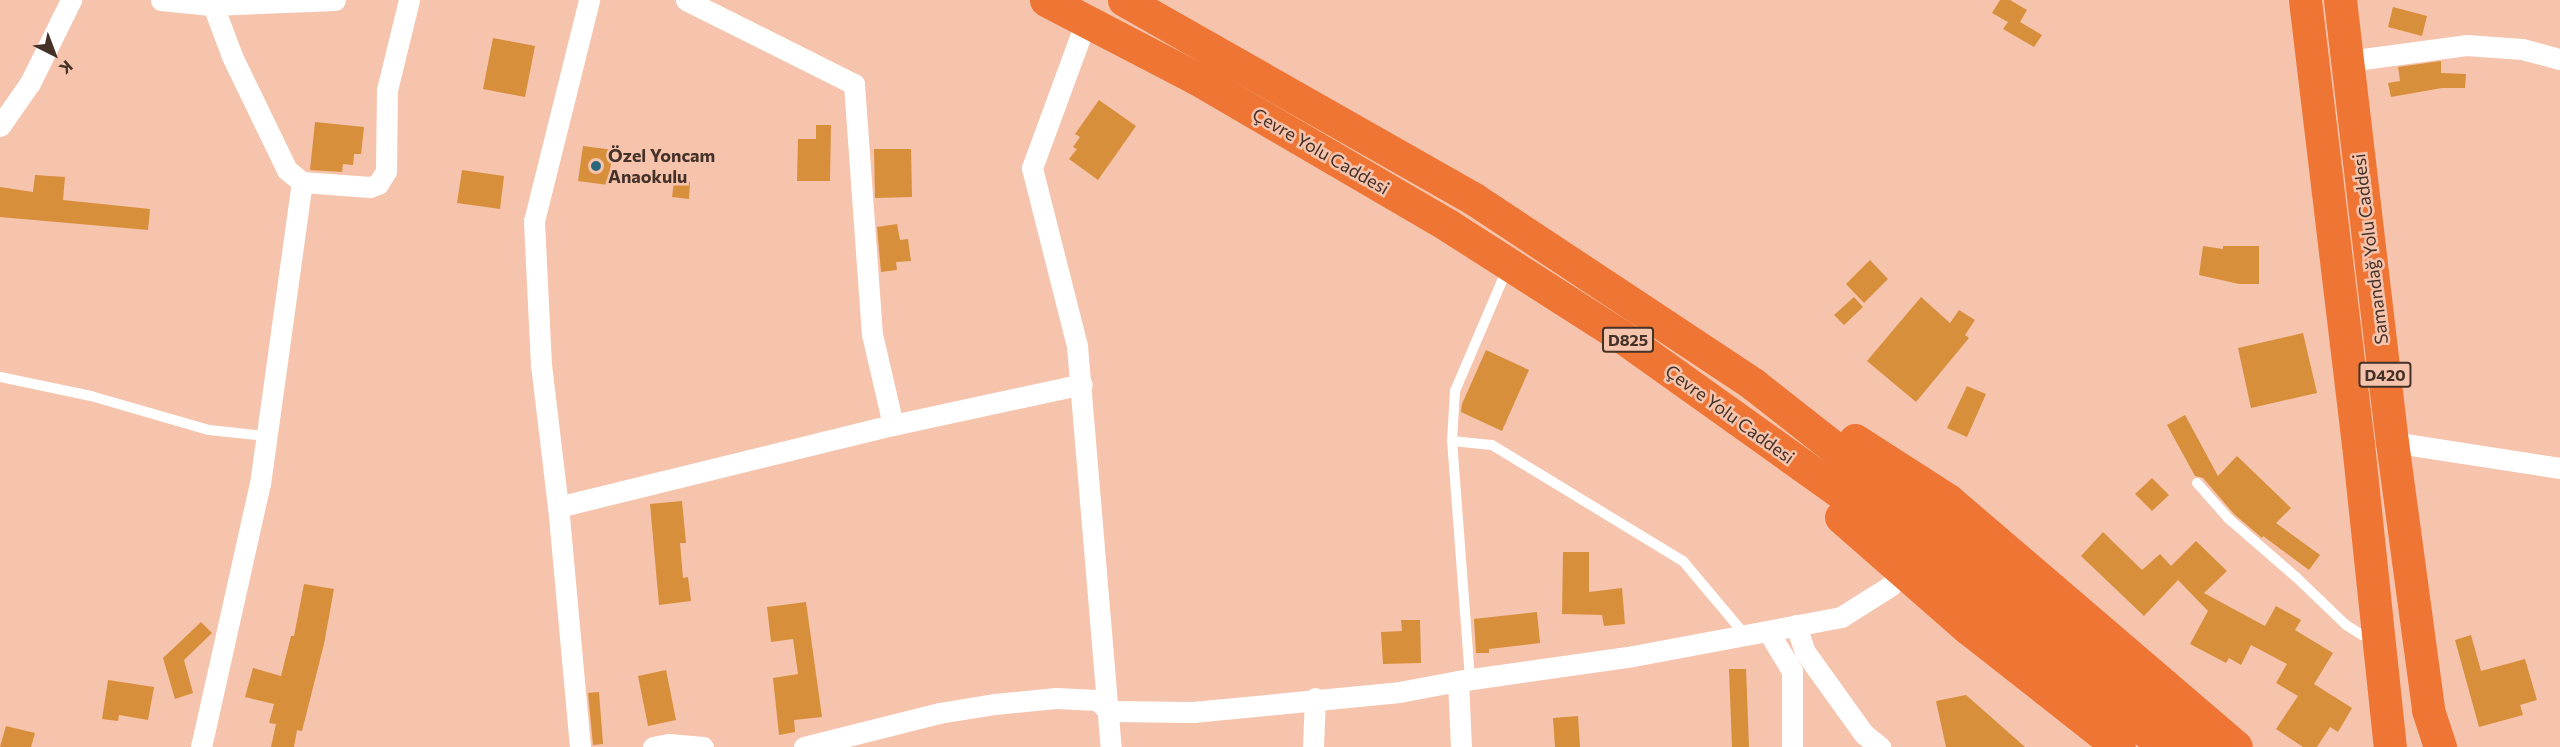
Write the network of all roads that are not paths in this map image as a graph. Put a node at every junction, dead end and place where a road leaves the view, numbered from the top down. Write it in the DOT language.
graph roads {
  1 [pos="71,0"];
  2 [pos="161,0"];
  3 [pos="335,0"];
  4 [pos="409,0"];
  5 [pos="589,0"];
  6 [pos="686,0"];
  7 [pos="1046,0"];
  8 [pos="1124,0"];
  9 [pos="2305,0"];
  10 [pos="2340,0"];
  11 [pos="211,3"];
  12 [pos="1086,21"];
  13 [pos="2560,59"];
  14 [pos="2348,61"];
  15 [pos="0,126"];
  16 [pos="302,182"];
  17 [pos="1509,264"];
  18 [pos="0,377"];
  19 [pos="1082,384"];
  20 [pos="1753,384"];
  21 [pos="1730,414"];
  22 [pos="893,425"];
  23 [pos="266,436"];
  24 [pos="1452,441"];
  25 [pos="2392,442"];
  26 [pos="2560,468"];
  27 [pos="2197,483"];
  28 [pos="558,507"];
  29 [pos="1905,571"];
  30 [pos="1796,625"];
  31 [pos="1768,631"];
  32 [pos="1745,636"];
  33 [pos="2379,639"];
  34 [pos="1464,680"];
  35 [pos="1315,698"];
  36 [pos="2386,710"];
  37 [pos="1109,711"];
  38 [pos="201,747"];
  39 [pos="580,747"];
  40 [pos="653,747"];
  41 [pos="703,747"];
  42 [pos="804,747"];
  43 [pos="1111,747"];
  44 [pos="1313,747"];
  45 [pos="1461,747"];
  46 [pos="1792,747"];
  47 [pos="1880,747"];
  48 [pos="2118,747"];
  49 [pos="2166,747"];
  50 [pos="2203,747"];
  51 [pos="2236,747"];
  52 [pos="2368,747"];
  53 [pos="2390,747"];
  54 [pos="2440,747"];
  1 -- 15 [label="street"];
  2 -- 11 [label="street"];
  3 -- 11 [label="street"];
  4 -- 16 [label="street"];
  5 -- 28 [label="street"];
  6 -- 22 [label="street"];
  7 -- 12 [label="highway, Çevre Yolu Caddesi / D825"];
  8 -- 20 [label="highway, Çevre Yolu Caddesi / D825"];
  9 -- 33 [label="highway, Samandağ Yolu Caddesi / D420"];
  10 -- 14 [label="highway, Samandağ Yolu Caddesi / D420"];
  11 -- 16 [label="street"];
  12 -- 17 [label="highway, Çevre Yolu Caddesi / D825"];
  12 -- 19 [label="street"];
  13 -- 14 [label="street"];
  14 -- 25 [label="highway, Samandağ Yolu Caddesi / D420"];
  16 -- 23 [label="street"];
  17 -- 21 [label="highway, Çevre Yolu Caddesi / D825"];
  17 -- 24 [label="lane"];
  18 -- 23 [label="lane"];
  19 -- 22 [label="street"];
  19 -- 37 [label="street"];
  20 -- 50 [label="highway, Çevre Yolu Caddesi / D825"];
  20 -- 51 [label="highway"];
  21 -- 29 [label="highway"];
  21 -- 49 [label="highway, Çevre Yolu Caddesi / D825"];
  22 -- 28 [label="street"];
  23 -- 38 [label="street"];
  24 -- 32 [label="lane"];
  24 -- 34 [label="lane"];
  25 -- 26 [label="street"];
  25 -- 54 [label="highway, Samandağ Yolu Caddesi / D420"];
  27 -- 33 [label="lane"];
  28 -- 39 [label="street"];
  29 -- 30 [label="street"];
  29 -- 48 [label="highway"];
  30 -- 31 [label="street"];
  30 -- 47 [label="street"];
  31 -- 32 [label="street"];
  31 -- 46 [label="street"];
  32 -- 34 [label="street"];
  33 -- 36 [label="highway, Samandağ Yolu Caddesi / D420"];
  34 -- 35 [label="street"];
  34 -- 45 [label="street"];
  35 -- 37 [label="street"];
  35 -- 44 [label="street"];
  36 -- 52 [label="highway"];
  36 -- 53 [label="highway, Samandağ Yolu Caddesi / D420"];
  37 -- 42 [label="street"];
  37 -- 43 [label="street"];
  40 -- 41 [label="street"];
}
